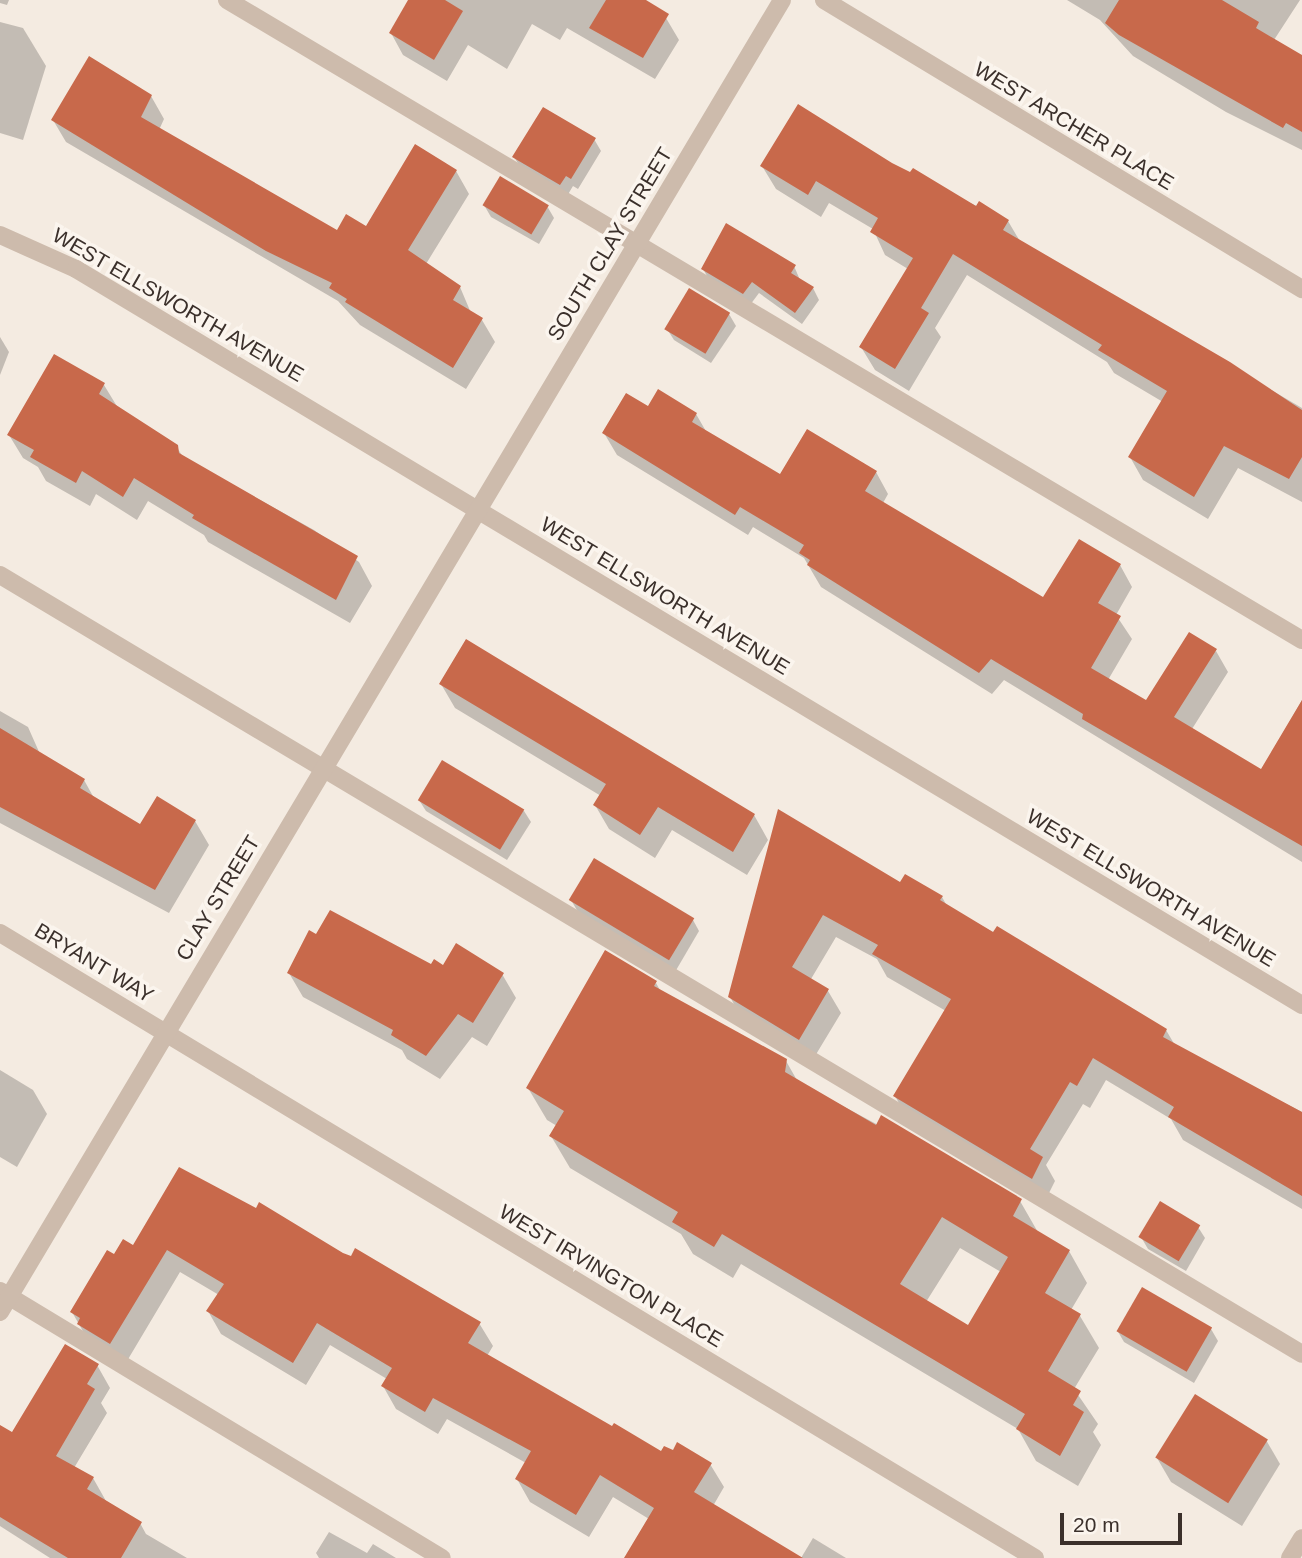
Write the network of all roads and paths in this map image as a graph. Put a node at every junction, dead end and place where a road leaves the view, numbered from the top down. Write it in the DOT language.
graph roads {
  1 [pos="228,0"];
  2 [pos="782,0"];
  3 [pos="824,0"];
  4 [pos="0,235"];
  5 [pos="637,243"];
  6 [pos="1302,289"];
  7 [pos="477,510"];
  8 [pos="0,575"];
  9 [pos="1302,640"];
  10 [pos="322,768"];
  11 [pos="0,933"];
  12 [pos="1302,1005"];
  13 [pos="164,1032"];
  14 [pos="3,1300"];
  15 [pos="1302,1354"];
  16 [pos="1302,1538"];
  17 [pos="442,1558"];
  18 [pos="1035,1558"];
  19 [pos="1290,1558"];
  1 -- 5 [label="street"];
  2 -- 5 [label="street, SOUTH CLAY STREET"];
  3 -- 6 [label="street, WEST ARCHER PLACE"];
  4 -- 7 [label="street, WEST ELLSWORTH AVENUE"];
  5 -- 7 [label="street, SOUTH CLAY STREET"];
  5 -- 9 [label="street"];
  7 -- 10 [label="street, CLAY STREET"];
  7 -- 12 [label="street, WEST ELLSWORTH AVENUE"];
  8 -- 10 [label="street"];
  10 -- 13 [label="street, CLAY STREET"];
  10 -- 15 [label="street"];
  11 -- 13 [label="street, BRYANT WAY"];
  13 -- 14 [label="street, CLAY STREET"];
  13 -- 18 [label="street, WEST IRVINGTON PLACE"];
  14 -- 17 [label="street"];
  16 -- 19 [label="street"];
}
